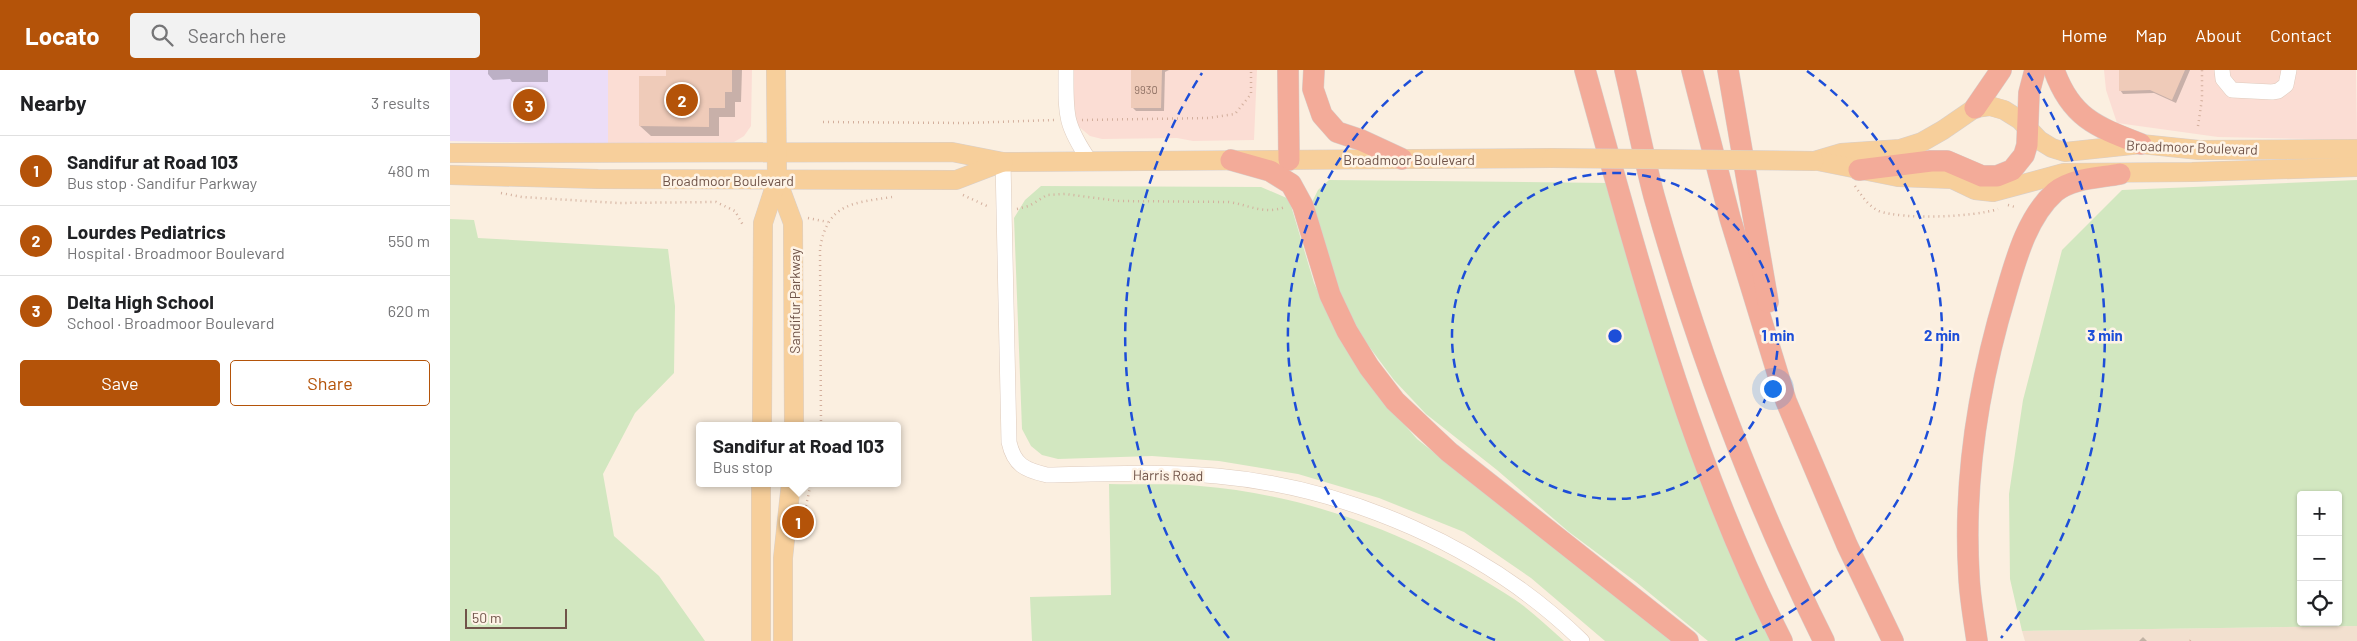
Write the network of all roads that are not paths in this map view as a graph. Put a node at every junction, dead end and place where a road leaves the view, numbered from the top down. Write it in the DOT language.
graph roads {
  1 [pos="776,70"];
  2 [pos="1066,70"];
  3 [pos="1288,70"];
  4 [pos="1314,70"];
  5 [pos="1585,70"];
  6 [pos="1625,70"];
  7 [pos="1692,70"];
  8 [pos="1728,70"];
  9 [pos="2001,70"];
  10 [pos="2035,70"];
  11 [pos="2054,70"];
  12 [pos="2222,70"];
  13 [pos="2289,70"];
  14 [pos="1975,108"];
  15 [pos="2028,131"];
  16 [pos="2141,144"];
  17 [pos="2357,149"];
  18 [pos="777,152"];
  19 [pos="450,153"];
  20 [pos="1402,159"];
  21 [pos="1090,160"];
  22 [pos="1231,160"];
  23 [pos="1289,160"];
  24 [pos="1814,160"];
  25 [pos="1004,162"];
  26 [pos="2357,167"];
  27 [pos="2120,174"];
  28 [pos="1854,175"];
  29 [pos="450,176"];
  30 [pos="777,180"];
  31 [pos="1786,401"];
  32 [pos="762,422"];
  33 [pos="794,422"];
  34 [pos="761,487"];
  35 [pos="791,487"];
  36 [pos="761,641"];
  37 [pos="783,641"];
  38 [pos="1582,641"];
  39 [pos="1688,641"];
  40 [pos="1782,641"];
  41 [pos="1824,641"];
  42 [pos="1893,641"];
  43 [pos="1976,641"];
  1 -- 18 [label="main road, Sandifur Parkway"];
  2 -- 21 [label="street"];
  3 -- 23 [label="highway"];
  4 -- 20 [label="highway"];
  5 -- 40 [label="highway"];
  6 -- 41 [label="highway"];
  7 -- 31 [label="highway"];
  8 -- 31 [label="highway"];
  9 -- 14 [label="highway"];
  10 -- 15 [label="highway"];
  11 -- 16 [label="highway"];
  12 -- 13 [label="street"];
  14 -- 15 [label="main road, Broadmoor Boulevard"];
  14 -- 24 [label="main road, Broadmoor Boulevard"];
  15 -- 16 [label="main road, Broadmoor Boulevard"];
  15 -- 28 [label="highway"];
  16 -- 17 [label="main road, Broadmoor Boulevard"];
  18 -- 19 [label="main road, Broadmoor Boulevard"];
  18 -- 25 [label="main road, Broadmoor Boulevard"];
  18 -- 30 [label="main road, Sandifur Parkway"];
  20 -- 23 [label="main road, Broadmoor Boulevard"];
  20 -- 24 [label="main road, Broadmoor Boulevard, bridge"];
  21 -- 22 [label="main road, Broadmoor Boulevard"];
  21 -- 25 [label="main road, Broadmoor Boulevard"];
  22 -- 23 [label="main road, Broadmoor Boulevard"];
  22 -- 39 [label="highway"];
  24 -- 28 [label="main road, Broadmoor Boulevard"];
  25 -- 30 [label="main road, Broadmoor Boulevard"];
  25 -- 38 [label="street, Harris Road"];
  26 -- 27 [label="main road, Broadmoor Boulevard"];
  27 -- 28 [label="main road, Broadmoor Boulevard"];
  27 -- 43 [label="highway"];
  29 -- 30 [label="main road, Broadmoor Boulevard"];
  30 -- 32 [label="main road, Sandifur Parkway"];
  30 -- 33 [label="main road, Sandifur Parkway"];
  31 -- 42 [label="highway"];
  34 -- 36 [label="main road"];
  35 -- 37 [label="main road"];
}
